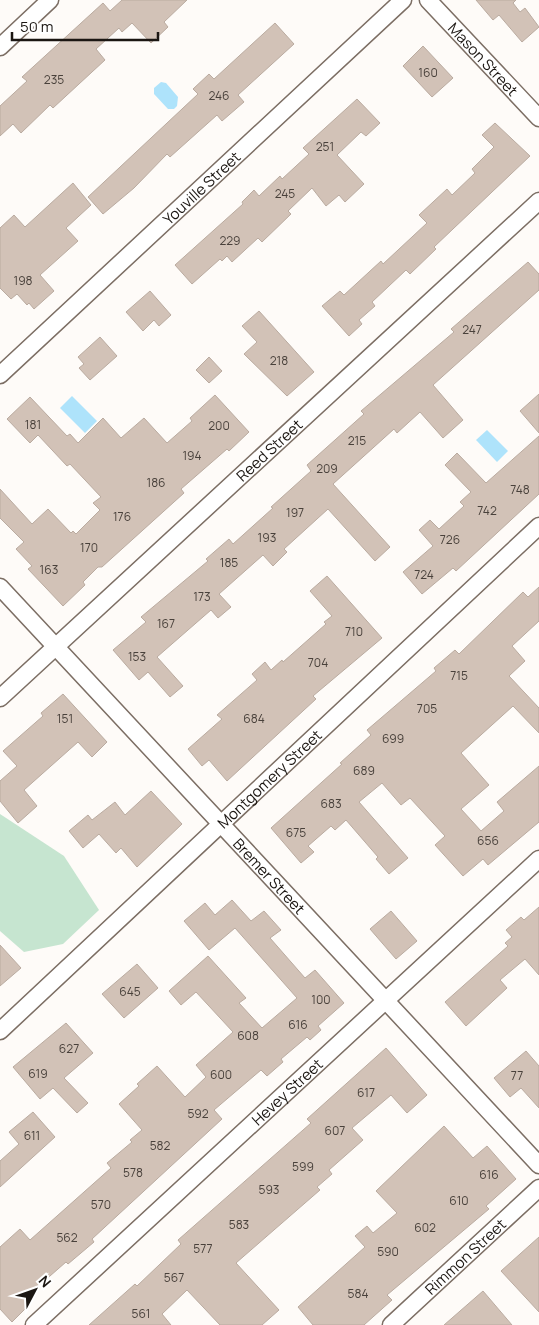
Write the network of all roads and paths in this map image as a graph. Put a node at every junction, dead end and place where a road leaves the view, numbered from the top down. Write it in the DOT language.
graph roads {
  1 [pos="50,0"];
  2 [pos="402,0"];
  3 [pos="428,0"];
  4 [pos="0,47"];
  5 [pos="539,118"];
  6 [pos="539,201"];
  7 [pos="0,375"];
  8 [pos="539,526"];
  9 [pos="0,588"];
  10 [pos="55,646"];
  11 [pos="0,698"];
  12 [pos="222,825"];
  13 [pos="539,858"];
  14 [pos="386,1001"];
  15 [pos="0,1031"];
  16 [pos="539,1165"];
  17 [pos="539,1188"];
  18 [pos="34,1325"];
  19 [pos="391,1325"];
  1 -- 4 [label="street"];
  2 -- 7 [label="street, Youville Street"];
  3 -- 5 [label="street, Mason Street"];
  6 -- 10 [label="street, Reed Street"];
  8 -- 12 [label="street, Montgomery Street"];
  9 -- 10 [label="street, Bremer Street"];
  10 -- 11 [label="street, Reed Street"];
  10 -- 12 [label="street, Bremer Street"];
  12 -- 14 [label="street, Bremer Street"];
  12 -- 15 [label="street, Montgomery Street"];
  13 -- 14 [label="street, Hevey Street"];
  14 -- 16 [label="street, Bremer Street"];
  14 -- 18 [label="street, Hevey Street"];
  17 -- 19 [label="street, Rimmon Street"];
}
